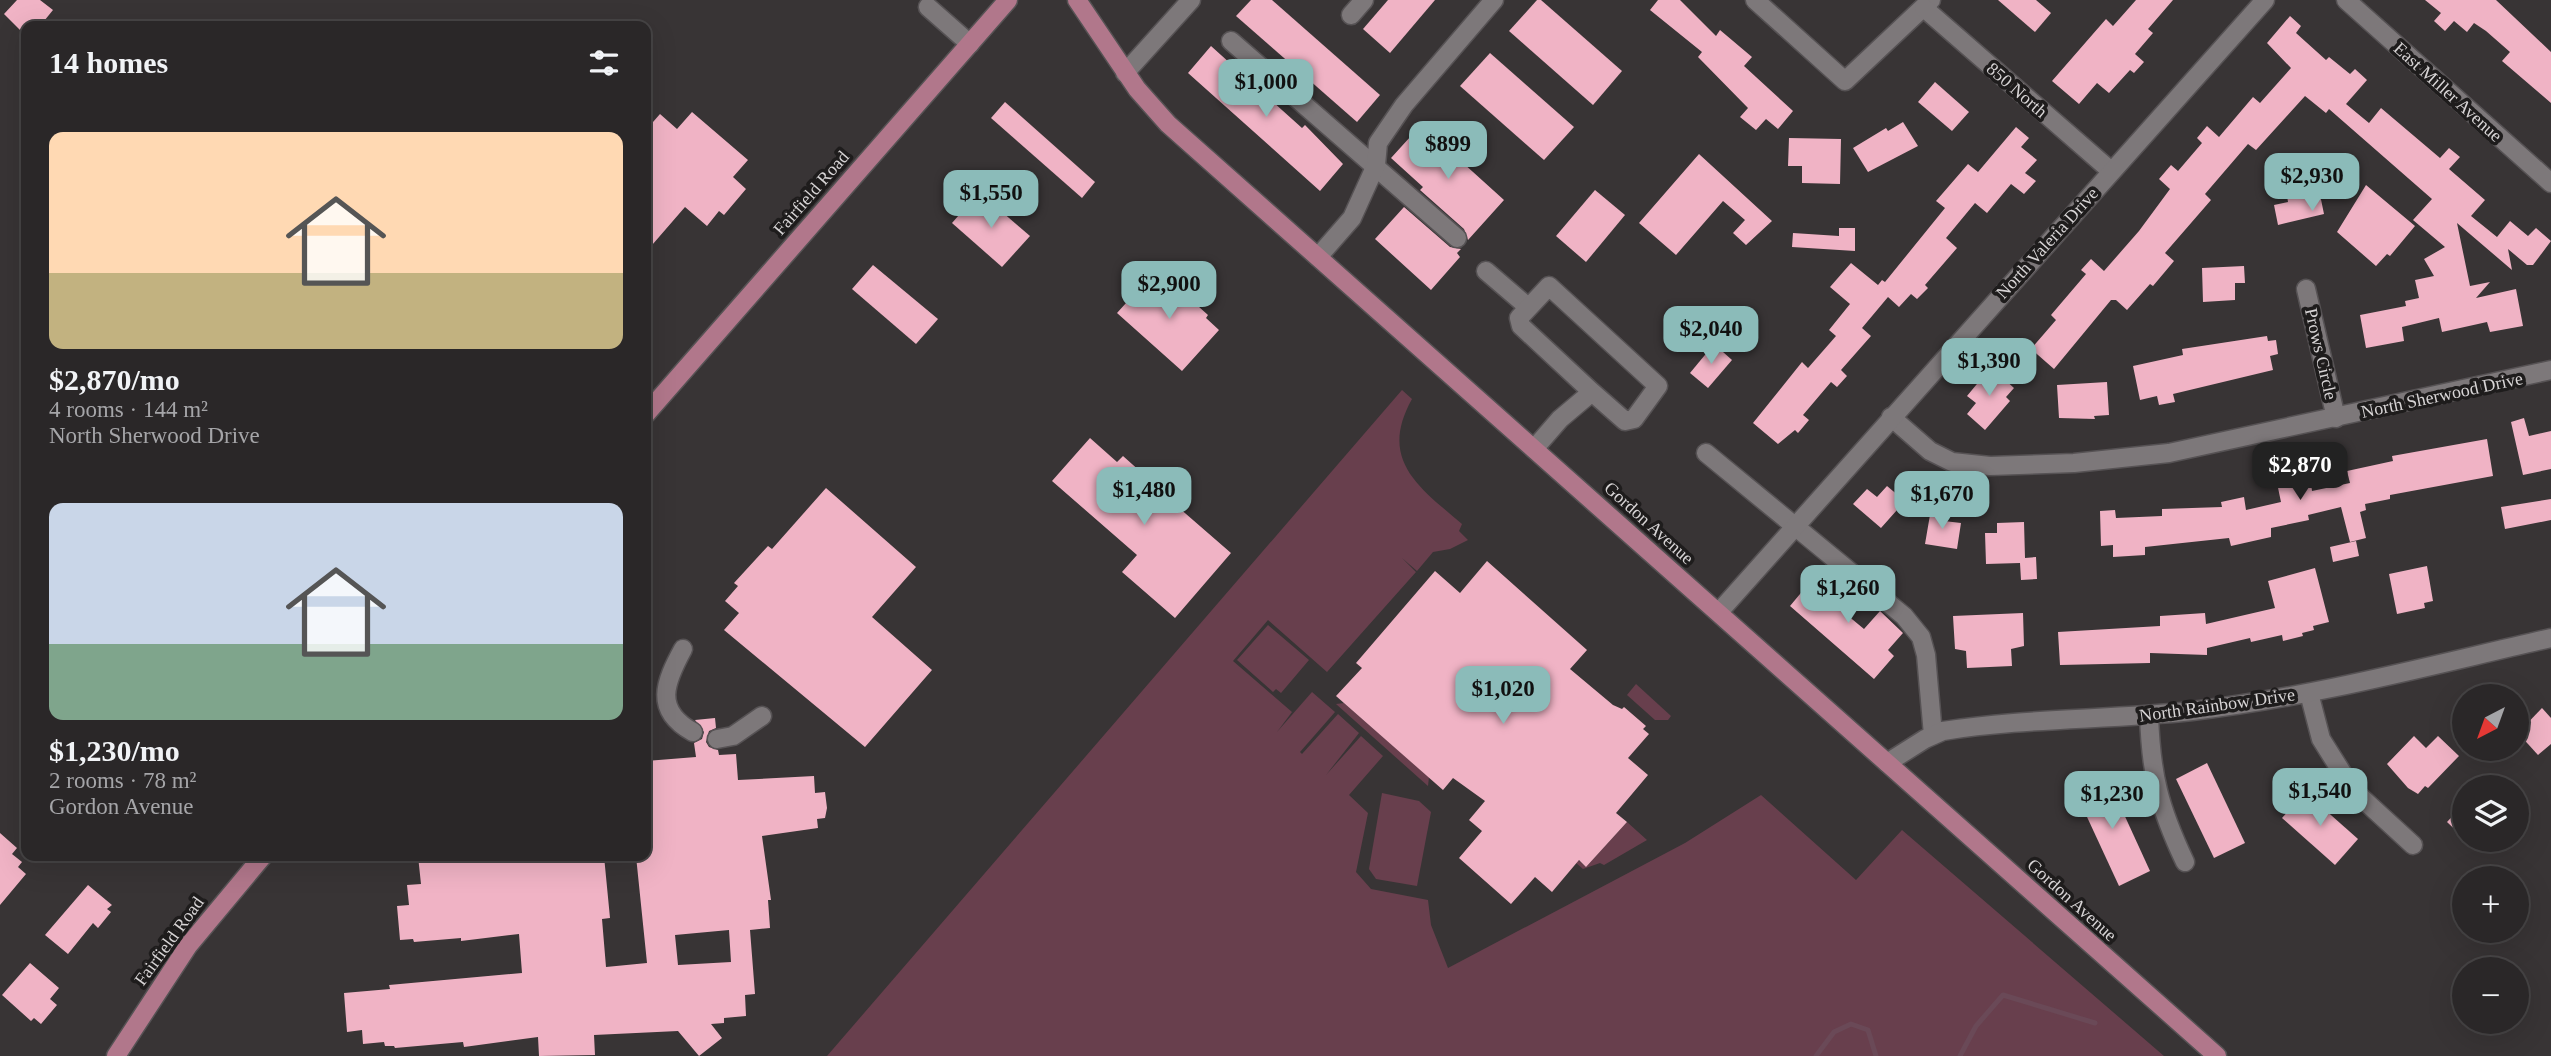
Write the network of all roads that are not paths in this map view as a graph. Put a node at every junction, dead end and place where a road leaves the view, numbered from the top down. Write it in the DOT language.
graph roads {
  1 [pos="1008,0"];
  2 [pos="1077,0"];
  3 [pos="1191,0"];
  4 [pos="1364,0"];
  5 [pos="1494,0"];
  6 [pos="1755,0"];
  7 [pos="2264,0"];
  8 [pos="2346,0"];
  9 [pos="927,2"];
  10 [pos="1927,4"];
  11 [pos="1351,15"];
  12 [pos="1231,41"];
  13 [pos="970,44"];
  14 [pos="1125,73"];
  15 [pos="1376,165"];
  16 [pos="2111,171"];
  17 [pos="2551,183"];
  18 [pos="1457,237"];
  19 [pos="1318,257"];
  20 [pos="1486,271"];
  21 [pos="2306,289"];
  22 [pos="1528,307"];
  23 [pos="2551,370"];
  24 [pos="1592,392"];
  25 [pos="651,409"];
  26 [pos="1891,417"];
  27 [pos="2336,418"];
  28 [pos="1534,449"];
  29 [pos="1706,453"];
  30 [pos="1793,527"];
  31 [pos="1718,612"];
  32 [pos="2551,638"];
  33 [pos="684,649"];
  34 [pos="2309,693"];
  35 [pos="2149,715"];
  36 [pos="762,716"];
  37 [pos="694,732"];
  38 [pos="1933,735"];
  39 [pos="717,739"];
  40 [pos="1887,763"];
  41 [pos="2413,845"];
  42 [pos="259,861"];
  43 [pos="2185,862"];
  44 [pos="116,1056"];
  45 [pos="2217,1056"];
  1 -- 13 [label="main road, Fairfield Road"];
  2 -- 14 [label="main road, Gordon Avenue"];
  3 -- 14 [label="street"];
  4 -- 11 [label="street"];
  5 -- 15 [label="street"];
  6 -- 10 [label="street"];
  7 -- 16 [label="street, North Valeria Drive"];
  8 -- 17 [label="street, East Miller Avenue"];
  9 -- 13 [label="street"];
  10 -- 16 [label="street, 850 North"];
  12 -- 15 [label="street"];
  13 -- 25 [label="main road, Fairfield Road"];
  14 -- 19 [label="main road, Gordon Avenue"];
  15 -- 18 [label="street"];
  15 -- 19 [label="street"];
  16 -- 26 [label="street, North Valeria Drive"];
  19 -- 28 [label="main road, Gordon Avenue"];
  20 -- 22 [label="street"];
  21 -- 27 [label="street, Prows Circle"];
  22 -- 24 [label="street"];
  22 -- 24 [label="street"];
  23 -- 27 [label="street, North Sherwood Drive"];
  24 -- 28 [label="street"];
  26 -- 27 [label="street, North Sherwood Drive"];
  26 -- 30 [label="street, North Valeria Drive"];
  28 -- 31 [label="main road, Gordon Avenue"];
  29 -- 30 [label="street"];
  30 -- 31 [label="street, North Valeria Drive"];
  30 -- 38 [label="street"];
  31 -- 40 [label="main road, Gordon Avenue"];
  32 -- 34 [label="street, North Rainbow Drive"];
  33 -- 37 [label="street"];
  34 -- 35 [label="street, North Rainbow Drive"];
  34 -- 41 [label="street"];
  35 -- 38 [label="street, North Rainbow Drive"];
  35 -- 43 [label="street"];
  36 -- 39 [label="street"];
  38 -- 40 [label="street, North Rainbow Drive"];
  40 -- 45 [label="main road, Gordon Avenue"];
  42 -- 44 [label="main road, Fairfield Road"];
}
